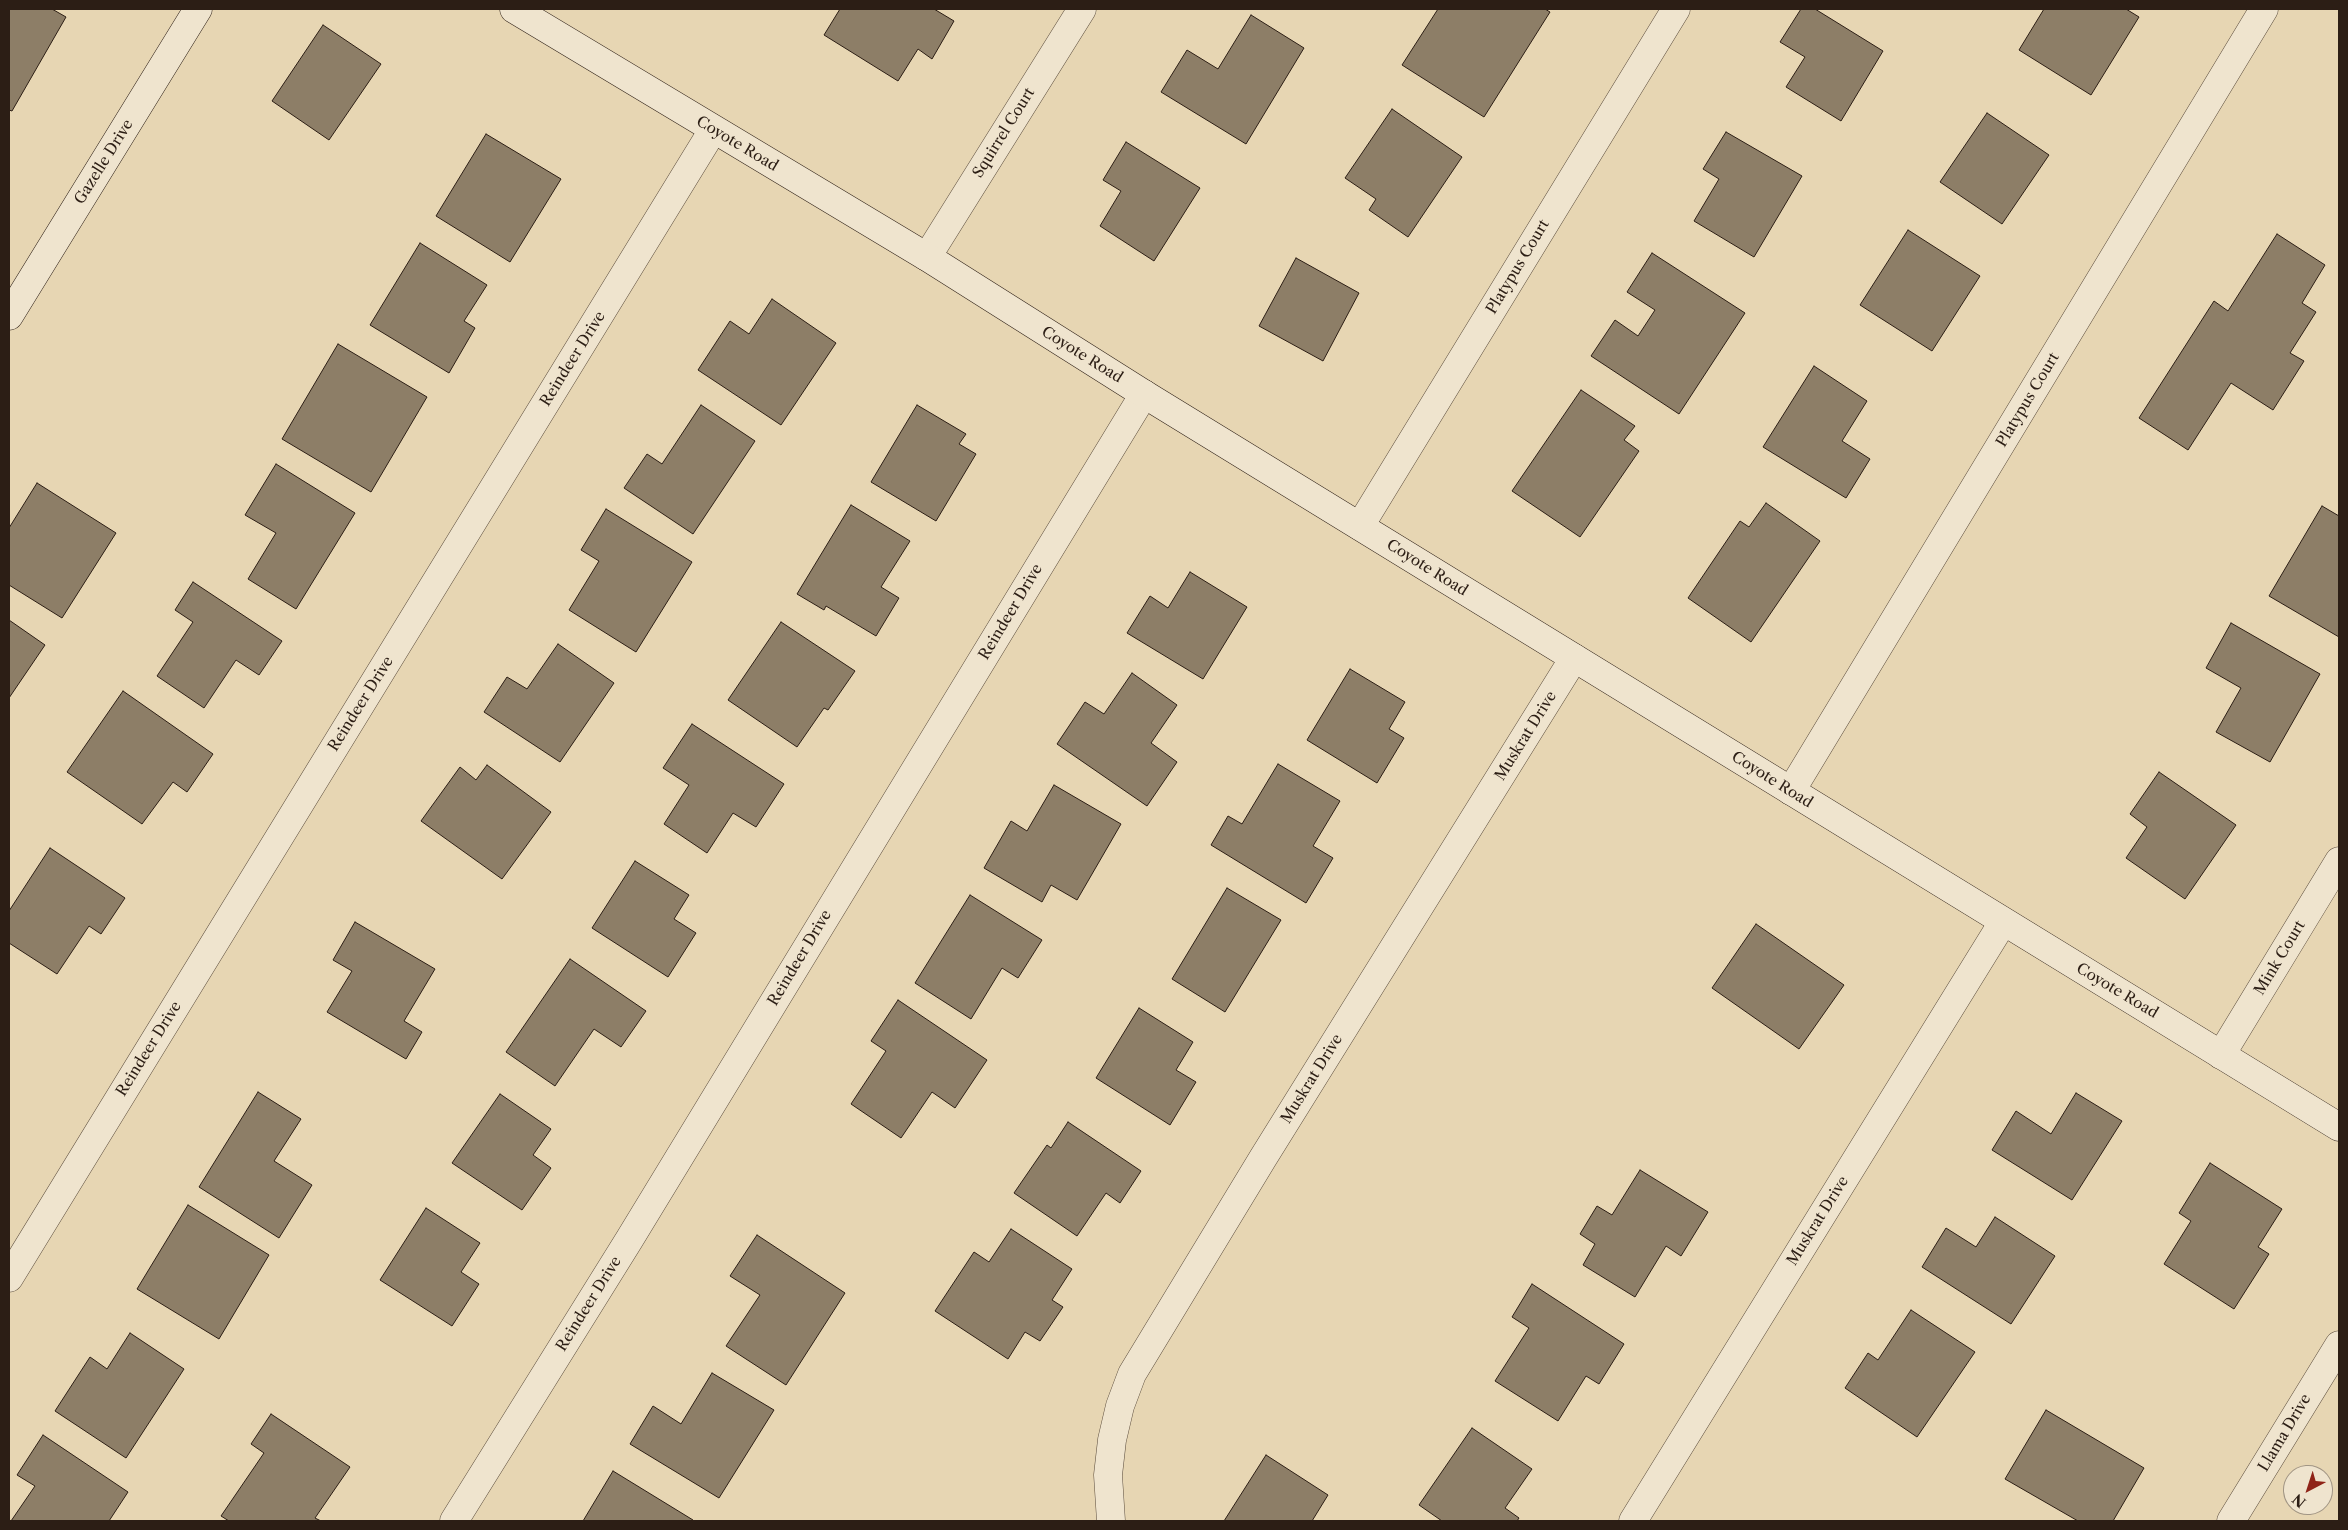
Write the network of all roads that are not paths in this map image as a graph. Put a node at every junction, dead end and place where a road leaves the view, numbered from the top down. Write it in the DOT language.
graph roads {
  1 [pos="198,9"];
  2 [pos="514,9"];
  3 [pos="1082,9"];
  4 [pos="1676,9"];
  5 [pos="2264,9"];
  6 [pos="714,130"];
  7 [pos="927,257"];
  8 [pos="9,316"];
  9 [pos="1144,394"];
  10 [pos="1360,526"];
  11 [pos="1574,658"];
  12 [pos="1791,791"];
  13 [pos="2339,861"];
  14 [pos="2003,922"];
  15 [pos="2221,1054"];
  16 [pos="2339,1127"];
  17 [pos="9,1278"];
  18 [pos="2339,1345"];
  19 [pos="454,1521"];
  20 [pos="1111,1521"];
  21 [pos="1633,1521"];
  22 [pos="2231,1521"];
  1 -- 8 [label="street, Gazelle Drive"];
  2 -- 6 [label="street, Coyote Road"];
  3 -- 7 [label="street, Squirrel Court"];
  4 -- 10 [label="street, Platypus Court"];
  5 -- 12 [label="street, Platypus Court"];
  6 -- 7 [label="street, Coyote Road"];
  6 -- 17 [label="street, Reindeer Drive"];
  7 -- 9 [label="street, Coyote Road"];
  9 -- 10 [label="street, Coyote Road"];
  9 -- 19 [label="street, Reindeer Drive"];
  10 -- 11 [label="street, Coyote Road"];
  11 -- 12 [label="street, Coyote Road"];
  11 -- 20 [label="street, Muskrat Drive"];
  12 -- 14 [label="street, Coyote Road"];
  13 -- 15 [label="street, Mink Court"];
  14 -- 15 [label="street, Coyote Road"];
  14 -- 21 [label="street, Muskrat Drive"];
  15 -- 16 [label="street, Coyote Road"];
  18 -- 22 [label="street, Llama Drive"];
}
